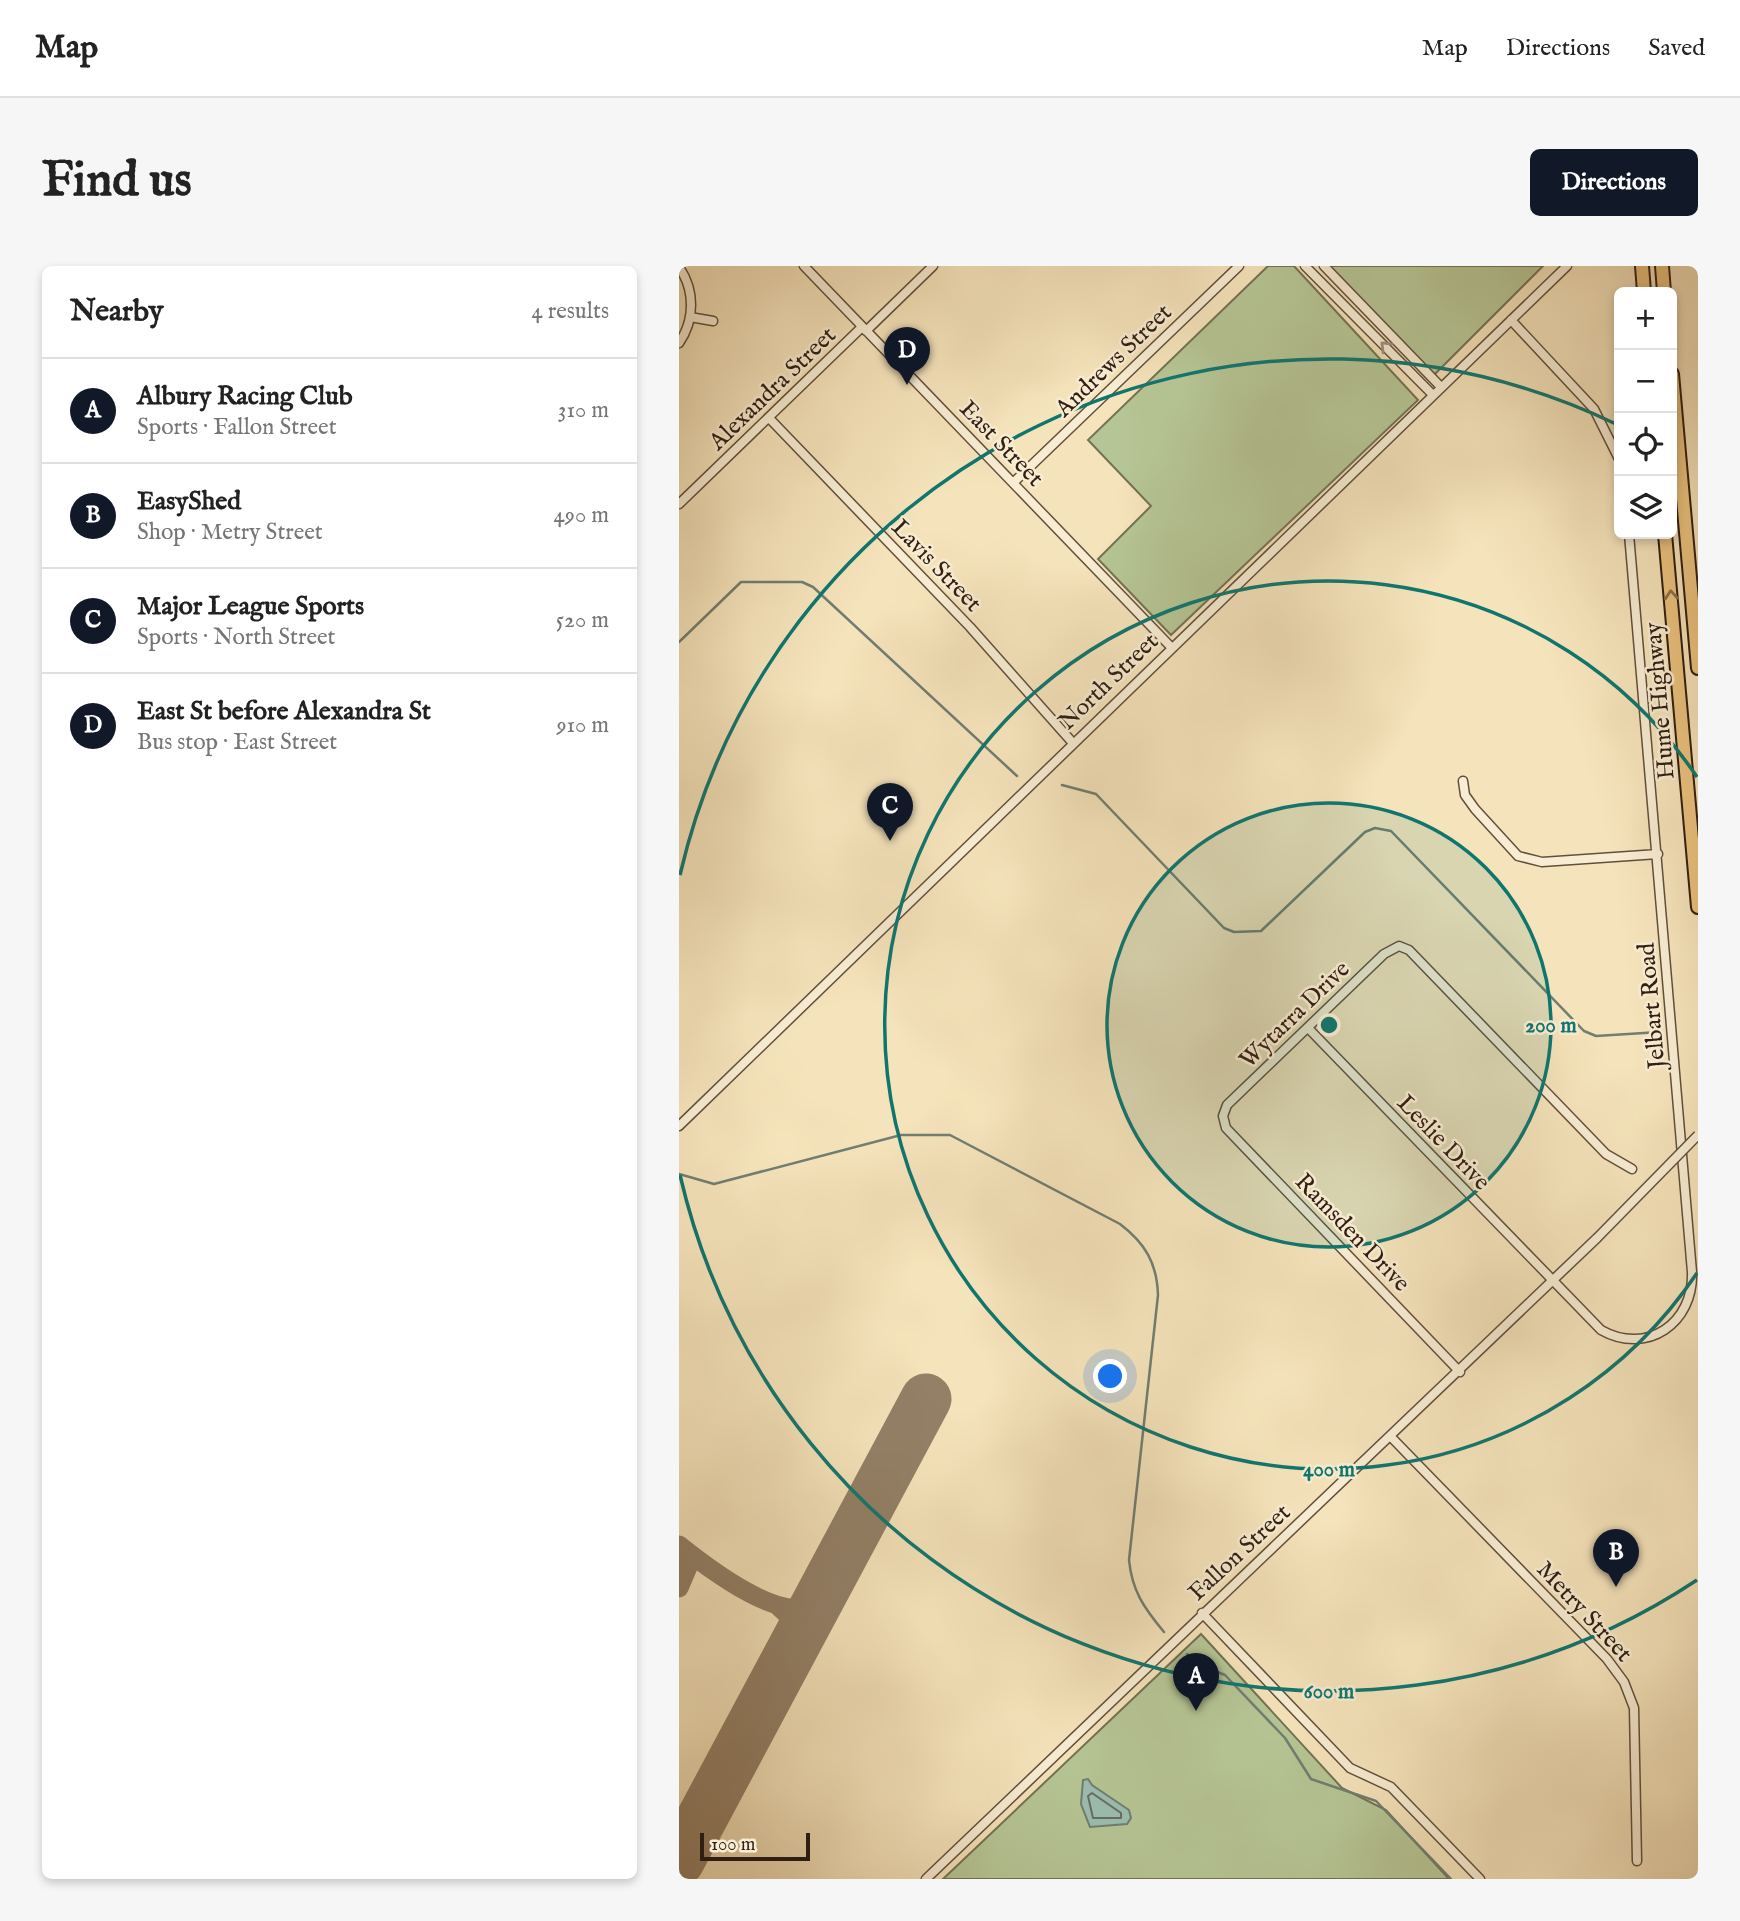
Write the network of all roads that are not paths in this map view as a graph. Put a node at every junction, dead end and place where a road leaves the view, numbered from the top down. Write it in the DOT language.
graph roads {
  1 [pos="804,266"];
  2 [pos="933,266"];
  3 [pos="1239,266"];
  4 [pos="1305,266"];
  5 [pos="1324,266"];
  6 [pos="1567,266"];
  7 [pos="1641,266"];
  8 [pos="1662,266"];
  9 [pos="679,267"];
  10 [pos="1643,287"];
  11 [pos="1664,287"];
  12 [pos="690,317"];
  13 [pos="1511,320"];
  14 [pos="713,321"];
  15 [pos="864,329"];
  16 [pos="679,343"];
  17 [pos="1441,387"];
  18 [pos="1433,395"];
  19 [pos="769,418"];
  20 [pos="1614,449"];
  21 [pos="1676,476"];
  22 [pos="1014,482"];
  23 [pos="679,505"];
  24 [pos="1629,539"];
  25 [pos="1665,539"];
  26 [pos="1171,647"];
  27 [pos="1698,668"];
  28 [pos="1072,742"];
  29 [pos="1463,781"];
  30 [pos="1658,854"];
  31 [pos="1698,907"];
  32 [pos="1308,1028"];
  33 [pos="1223,1116"];
  34 [pos="679,1126"];
  35 [pos="1698,1135"];
  36 [pos="1632,1169"];
  37 [pos="1552,1283"];
  38 [pos="1460,1371"];
  39 [pos="1392,1438"];
  40 [pos="1202,1613"];
  41 [pos="1637,1861"];
  42 [pos="926,1879"];
  43 [pos="1481,1879"];
  1 -- 15 [label="street, East Street"];
  2 -- 15 [label="street, Alexandra Street"];
  3 -- 22 [label="street, Andrews Street"];
  18 -- 4 [label="street, one-way"];
  5 -- 17 [label="street"];
  6 -- 13 [label="street, North Street"];
  7 -- 10 [label="highway"];
  8 -- 11 [label="highway"];
  9 -- 12 [label="street"];
  12 -- 14 [label="street"];
  12 -- 16 [label="street"];
  13 -- 17 [label="street, North Street"];
  13 -- 20 [label="street"];
  15 -- 19 [label="street, Alexandra Street"];
  15 -- 22 [label="street, East Street"];
  17 -- 18 [label="street, North Street"];
  18 -- 26 [label="street, North Street"];
  19 -- 23 [label="street, Alexandra Street"];
  19 -- 28 [label="street, Lavis Street"];
  21 -- 27 [label="highway, Hume Highway"];
  22 -- 26 [label="street, East Street"];
  24 -- 30 [label="street, Jelbart Road"];
  31 -- 25 [label="highway, Hume Highway, one-way"];
  26 -- 28 [label="street, North Street"];
  28 -- 34 [label="street, North Street"];
  29 -- 30 [label="street"];
  30 -- 37 [label="street, Jelbart Road"];
  32 -- 33 [label="street, Wytarra Drive"];
  32 -- 36 [label="street, Wytarra Drive"];
  32 -- 37 [label="street, Leslie Drive"];
  33 -- 38 [label="street, Ramsden Drive"];
  35 -- 37 [label="street, Fallon Street, bridge"];
  37 -- 38 [label="street, Fallon Street"];
  38 -- 39 [label="street, Fallon Street"];
  39 -- 40 [label="street, Fallon Street"];
  39 -- 41 [label="street, Metry Street"];
  40 -- 42 [label="street, Fallon Street"];
  40 -- 43 [label="street"];
}
